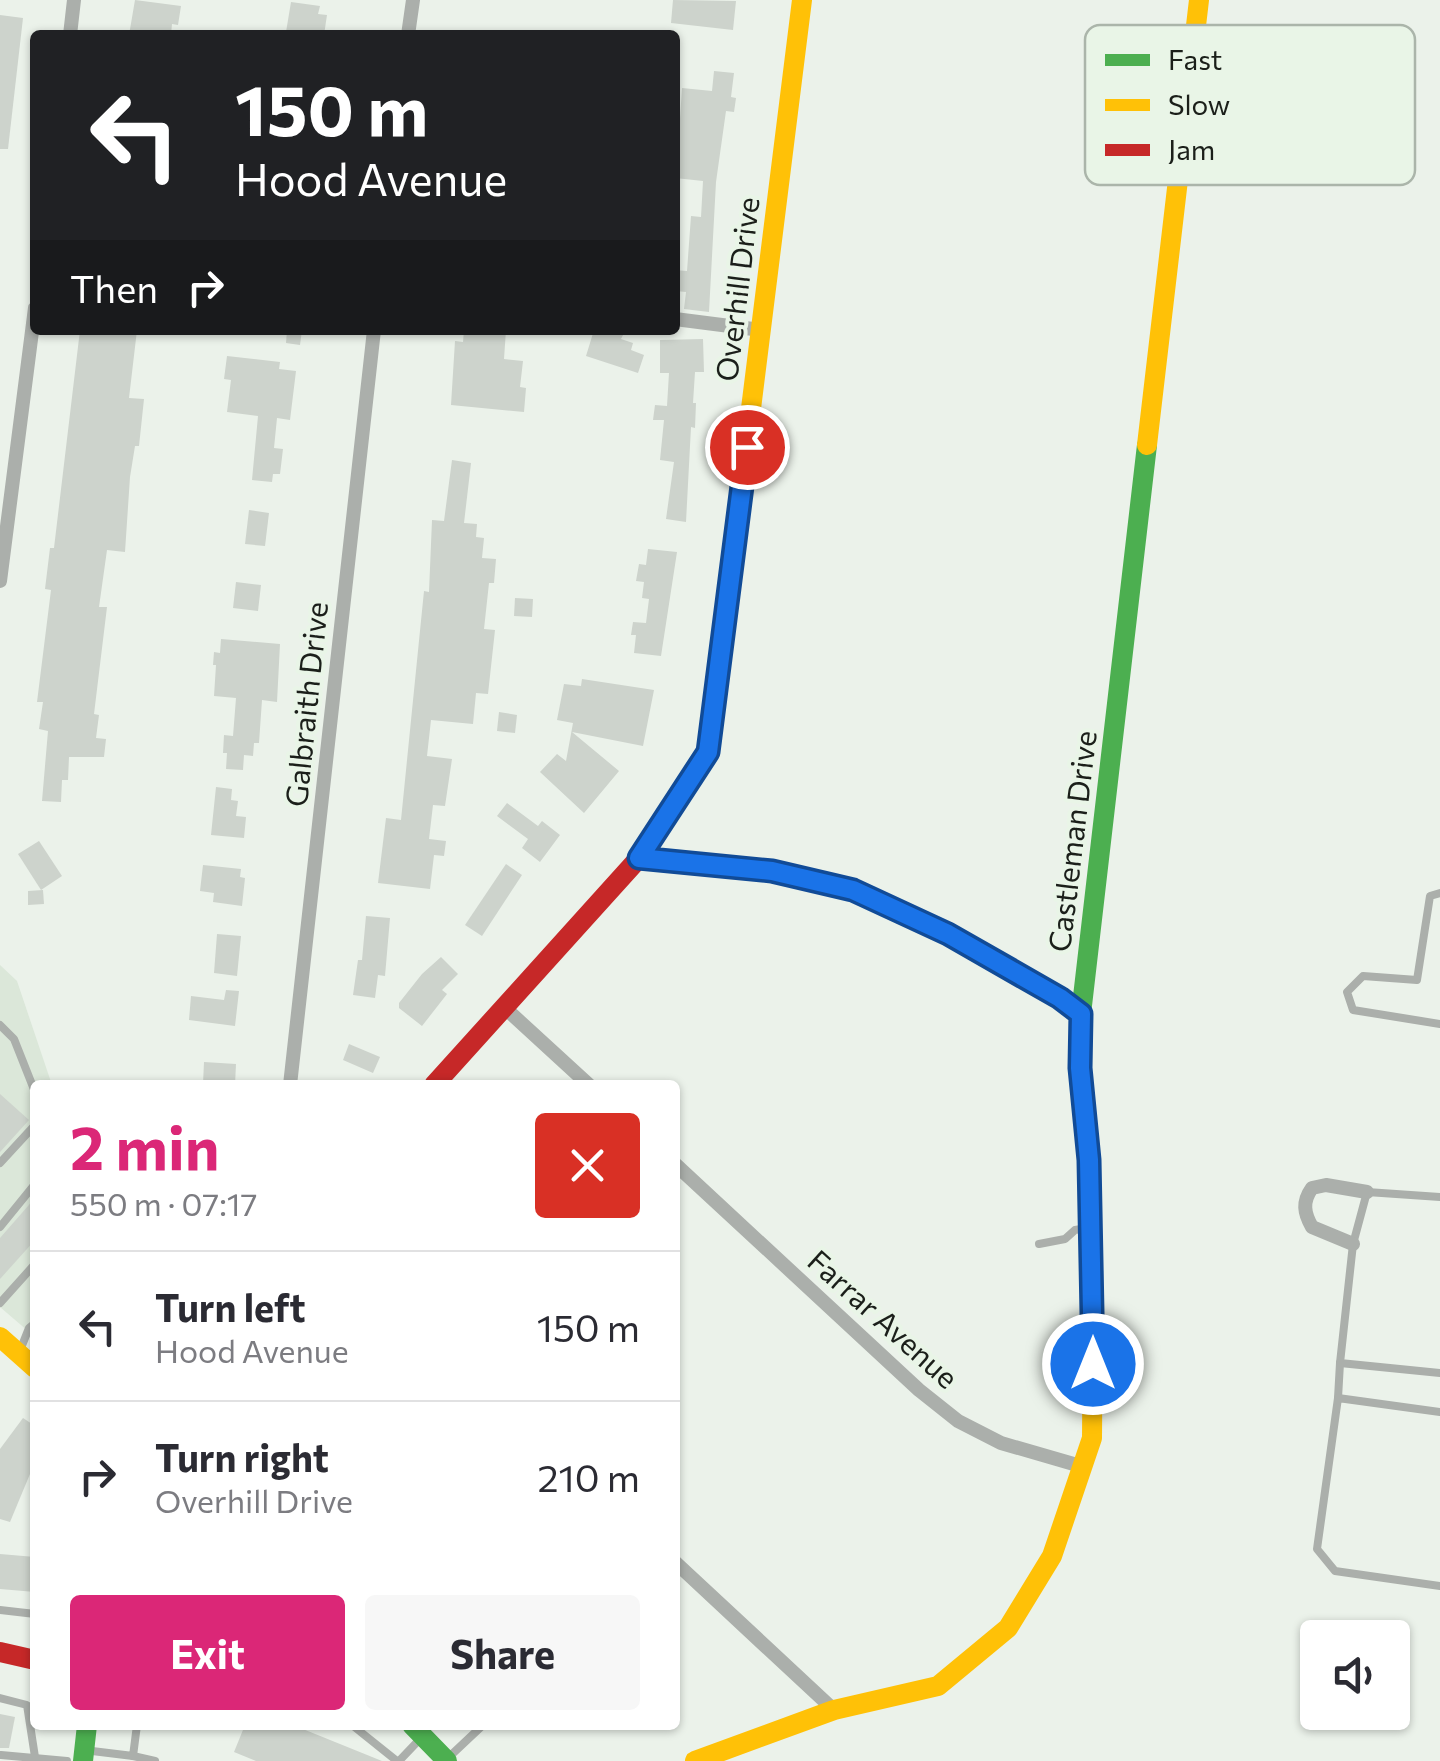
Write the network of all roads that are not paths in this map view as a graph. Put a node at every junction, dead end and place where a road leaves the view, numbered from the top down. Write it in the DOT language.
graph roads {
  1 [pos="74,0"];
  2 [pos="413,0"];
  3 [pos="802,0"];
  4 [pos="1199,0"];
  5 [pos="1196,25"];
  6 [pos="71,30"];
  7 [pos="409,30"];
  8 [pos="1177,185"];
  9 [pos="680,319"];
  10 [pos="761,330"];
  11 [pos="32,335"];
  12 [pos="373,335"];
  13 [pos="0,581"];
  14 [pos="639,858"];
  15 [pos="1440,893"];
  16 [pos="505,1008"];
  17 [pos="1081,1014"];
  18 [pos="0,1024"];
  19 [pos="1440,1024"];
  20 [pos="30,1080"];
  21 [pos="291,1080"];
  22 [pos="439,1080"];
  23 [pos="584,1080"];
  24 [pos="30,1130"];
  25 [pos="0,1163"];
  26 [pos="680,1169"];
  27 [pos="30,1190"];
  28 [pos="1367,1192"];
  29 [pos="1440,1197"];
  30 [pos="0,1227"];
  31 [pos="1091,1227"];
  32 [pos="1039,1244"];
  33 [pos="1353,1244"];
  34 [pos="30,1270"];
  35 [pos="0,1303"];
  36 [pos="30,1327"];
  37 [pos="0,1338"];
  38 [pos="18,1354"];
  39 [pos="1340,1363"];
  40 [pos="30,1364"];
  41 [pos="1440,1374"];
  42 [pos="1338,1398"];
  43 [pos="1440,1412"];
  44 [pos="1084,1468"];
  45 [pos="680,1567"];
  46 [pos="1440,1586"];
  47 [pos="0,1610"];
  48 [pos="30,1613"];
  49 [pos="0,1652"];
  50 [pos="30,1659"];
  51 [pos="0,1698"];
  52 [pos="834,1710"];
  53 [pos="30,1728"];
  54 [pos="30,1730"];
  55 [pos="86,1730"];
  56 [pos="136,1730"];
  57 [pos="358,1730"];
  58 [pos="479,1730"];
  59 [pos="418,1731"];
  60 [pos="1,1755"];
  61 [pos="133,1756"];
  62 [pos="35,1757"];
  63 [pos="78,1757"];
  64 [pos="155,1761"];
  65 [pos="398,1761"];
  66 [pos="446,1761"];
  67 [pos="695,1761"];
  1 -- 6 [label="street"];
  2 -- 7 [label="street"];
  3 -- 10 [label="street, Overhill Drive"];
  4 -- 5 [label="street, Castleman Drive"];
  8 -- 17 [label="street, Castleman Drive"];
  9 -- 10 [label="street"];
  10 -- 14 [label="street, Overhill Drive"];
  11 -- 13 [label="street"];
  12 -- 21 [label="street, Galbraith Drive"];
  14 -- 16 [label="street, Overhill Drive"];
  14 -- 17 [label="street"];
  15 -- 19 [label="lane"];
  16 -- 22 [label="street, Overhill Drive"];
  16 -- 23 [label="street"];
  17 -- 31 [label="street, Castleman Drive"];
  18 -- 20 [label="lane"];
  24 -- 25 [label="lane"];
  26 -- 44 [label="street, Farrar Avenue"];
  27 -- 30 [label="lane"];
  28 -- 29 [label="lane"];
  28 -- 33 [label="lane"];
  28 -- 33 [label="street"];
  31 -- 32 [label="lane"];
  31 -- 44 [label="street, Castleman Drive"];
  33 -- 39 [label="lane"];
  34 -- 35 [label="lane"];
  36 -- 38 [label="lane"];
  37 -- 38 [label="street"];
  38 -- 40 [label="street"];
  39 -- 41 [label="lane"];
  39 -- 42 [label="lane"];
  42 -- 43 [label="lane"];
  42 -- 46 [label="lane"];
  44 -- 52 [label="street, Castleman Drive"];
  45 -- 52 [label="street"];
  47 -- 48 [label="lane"];
  49 -- 50 [label="street"];
  51 -- 53 [label="lane"];
  52 -- 67 [label="street, Castleman Drive"];
  54 -- 62 [label="lane"];
  55 -- 63 [label="street"];
  56 -- 61 [label="lane"];
  57 -- 65 [label="lane"];
  58 -- 66 [label="lane"];
  59 -- 65 [label="lane"];
  59 -- 66 [label="street"];
  60 -- 62 [label="lane"];
  61 -- 63 [label="lane"];
  61 -- 64 [label="lane"];
  62 -- 63 [label="lane"];
}
